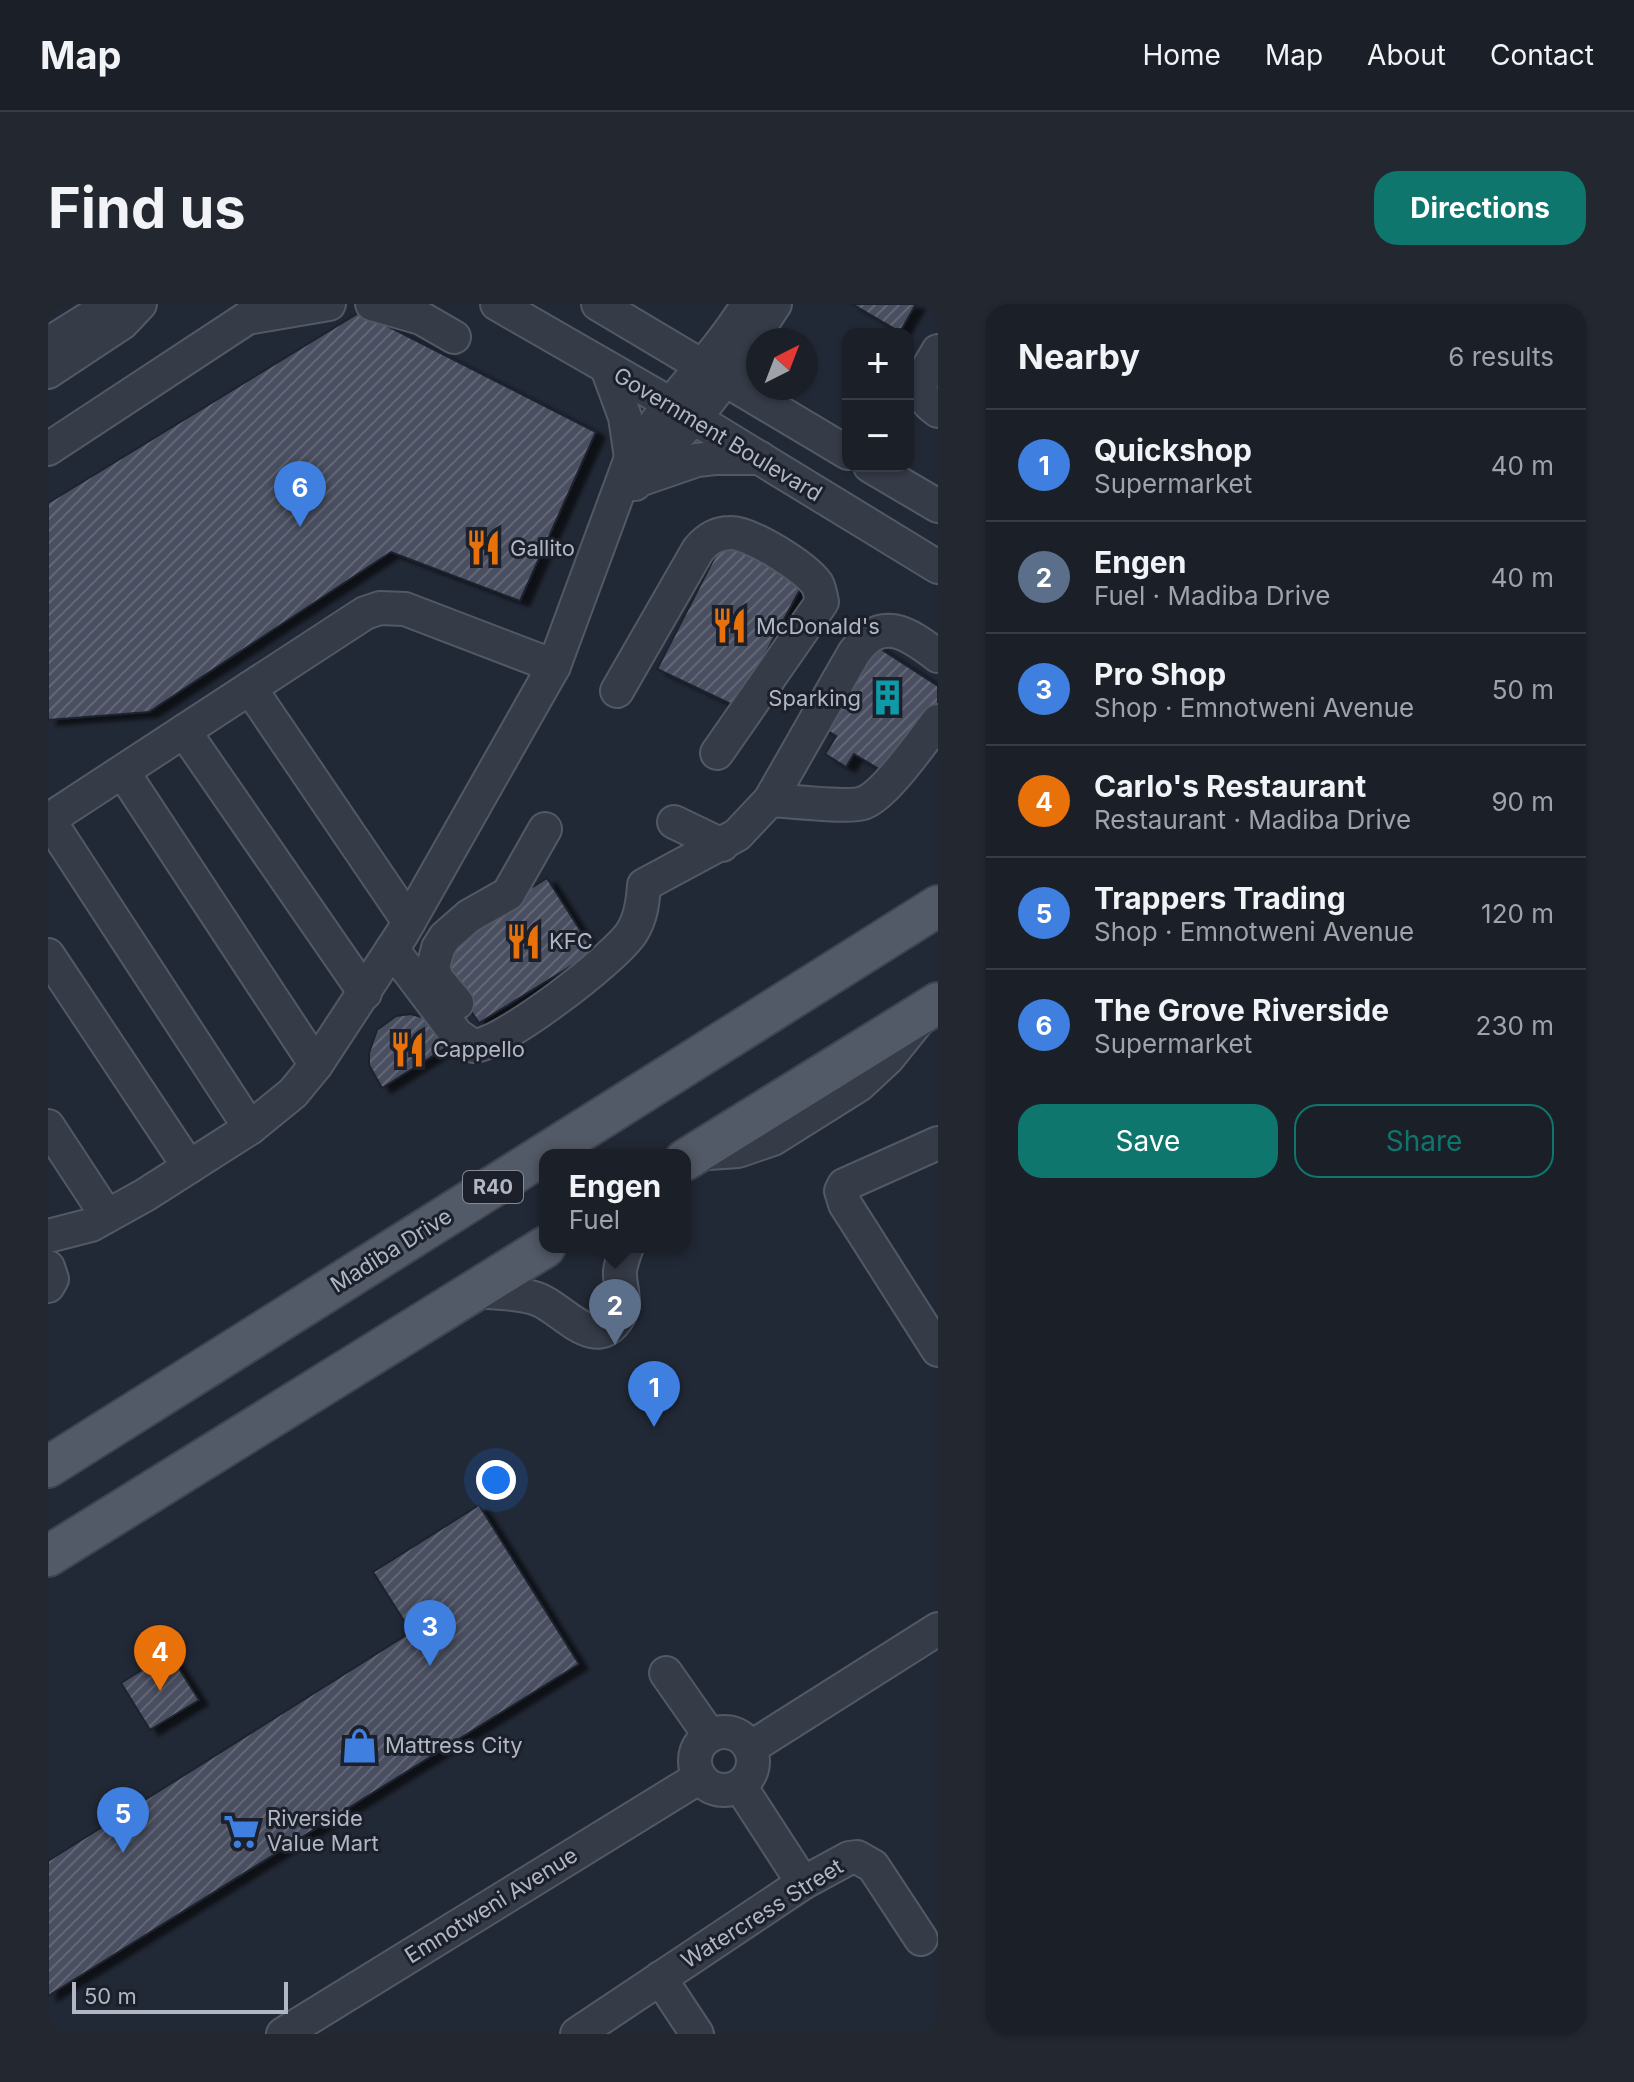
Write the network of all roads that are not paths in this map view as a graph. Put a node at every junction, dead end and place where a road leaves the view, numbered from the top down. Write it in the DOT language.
graph roads {
  1 [pos="112,304"];
  2 [pos="140,304"];
  3 [pos="329,304"];
  4 [pos="372,304"];
  5 [pos="497,304"];
  6 [pos="598,304"];
  7 [pos="760,317"];
  8 [pos="454,337"];
  9 [pos="48,344"];
  10 [pos="669,347"];
  11 [pos="938,351"];
  12 [pos="607,368"];
  13 [pos="48,372"];
  14 [pos="714,373"];
  15 [pos="787,400"];
  16 [pos="683,411"];
  17 [pos="938,411"];
  18 [pos="795,421"];
  19 [pos="48,449"];
  20 [pos="842,449"];
  21 [pos="760,458"];
  22 [pos="634,469"];
  23 [pos="880,472"];
  24 [pos="938,506"];
  25 [pos="938,567"];
  26 [pos="938,656"];
  27 [pos="554,666"];
  28 [pos="250,688"];
  29 [pos="617,691"];
  30 [pos="938,721"];
  31 [pos="184,731"];
  32 [pos="717,753"];
  33 [pos="123,772"];
  34 [pos="770,800"];
  35 [pos="48,820"];
  36 [pos="674,822"];
  37 [pos="545,829"];
  38 [pos="722,845"];
  39 [pos="938,906"];
  40 [pos="409,922"];
  41 [pos="392,949"];
  42 [pos="48,955"];
  43 [pos="365,993"];
  44 [pos="932,1007"];
  45 [pos="490,1042"];
  46 [pos="316,1065"];
  47 [pos="48,1126"];
  48 [pos="250,1128"];
  49 [pos="938,1143"];
  50 [pos="552,1149"];
  51 [pos="691,1156"];
  52 [pos="539,1158"];
  53 [pos="189,1167"];
  54 [pos="107,1216"];
  55 [pos="48,1236"];
  56 [pos="539,1251"];
  57 [pos="625,1253"];
  58 [pos="48,1267"];
  59 [pos="48,1286"];
  60 [pos="475,1291"];
  61 [pos="938,1350"];
  62 [pos="48,1467"];
  63 [pos="48,1556"];
  64 [pos="938,1629"];
  65 [pos="666,1673"];
  66 [pos="710,1736"];
  67 [pos="750,1748"];
  68 [pos="700,1777"];
  69 [pos="740,1786"];
  70 [pos="803,1883"];
  71 [pos="921,1939"];
  72 [pos="660,1978"];
  73 [pos="283,2034"];
  74 [pos="577,2034"];
  75 [pos="697,2034"];
  1 -- 9 [label="street"];
  2 -- 13 [label="street"];
  3 -- 19 [label="street"];
  4 -- 8 [label="street"];
  5 -- 12 [label="street, Government Boulevard"];
  6 -- 10 [label="street"];
  7 -- 10 [label="street"];
  7 -- 14 [label="street"];
  10 -- 14 [label="street"];
  11 -- 17 [label="street"];
  12 -- 16 [label="street, Government Boulevard"];
  12 -- 22 [label="street"];
  14 -- 16 [label="street"];
  14 -- 18 [label="street"];
  15 -- 18 [label="street"];
  16 -- 21 [label="street, Government Boulevard"];
  16 -- 22 [label="street"];
  18 -- 20 [label="street"];
  21 -- 22 [label="street"];
  21 -- 25 [label="street, Government Boulevard"];
  22 -- 27 [label="street"];
  23 -- 24 [label="street"];
  26 -- 34 [label="street"];
  27 -- 28 [label="street"];
  27 -- 40 [label="street"];
  28 -- 31 [label="street"];
  28 -- 40 [label="street"];
  29 -- 32 [label="street"];
  30 -- 34 [label="street"];
  31 -- 33 [label="street"];
  31 -- 43 [label="street"];
  33 -- 35 [label="street"];
  33 -- 46 [label="street"];
  34 -- 38 [label="street"];
  35 -- 48 [label="street"];
  36 -- 38 [label="street"];
  37 -- 45 [label="street"];
  38 -- 45 [label="street"];
  39 -- 50 [label="main road, Madiba Drive / R40"];
  40 -- 41 [label="street"];
  41 -- 43 [label="street"];
  41 -- 45 [label="street"];
  42 -- 53 [label="street"];
  43 -- 46 [label="street"];
  44 -- 51 [label="main road"];
  46 -- 48 [label="street"];
  47 -- 54 [label="street"];
  48 -- 53 [label="street"];
  49 -- 61 [label="street"];
  52 -- 62 [label="main road, Madiba Drive / R40"];
  53 -- 54 [label="street"];
  54 -- 55 [label="street"];
  56 -- 60 [label="main road"];
  57 -- 60 [label="street"];
  58 -- 59 [label="street"];
  60 -- 63 [label="main road"];
  64 -- 67 [label="street"];
  65 -- 66 [label="street"];
  66 -- 67 [label="street"];
  66 -- 68 [label="street"];
  67 -- 69 [label="street"];
  68 -- 69 [label="street"];
  68 -- 73 [label="street, Emnotweni Avenue"];
  69 -- 70 [label="street"];
  70 -- 71 [label="street, Watercress Street"];
  70 -- 72 [label="street, Watercress Street"];
  72 -- 74 [label="street, Watercress Street"];
  72 -- 75 [label="street, Watercress Street"];
}
